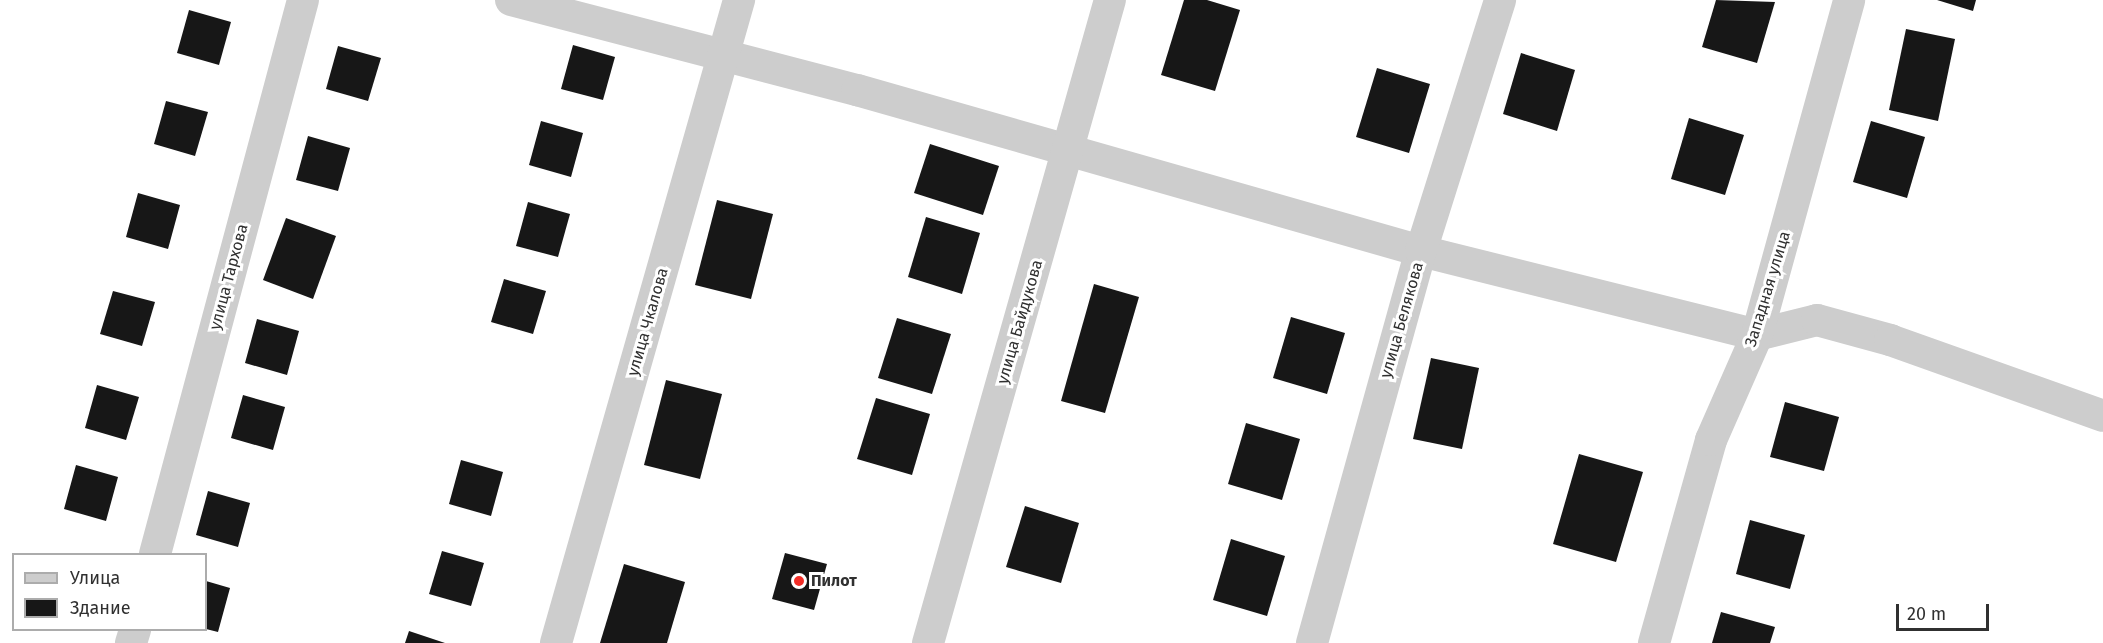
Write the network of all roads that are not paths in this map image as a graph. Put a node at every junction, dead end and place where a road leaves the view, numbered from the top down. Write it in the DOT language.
graph roads {
  1 [pos="303,0"];
  2 [pos="511,0"];
  3 [pos="739,0"];
  4 [pos="1110,0"];
  5 [pos="1500,0"];
  6 [pos="1849,0"];
  7 [pos="724,56"];
  8 [pos="1069,151"];
  9 [pos="1421,251"];
  10 [pos="1757,335"];
  11 [pos="2103,416"];
  12 [pos="156,553"];
  13 [pos="556,643"];
  14 [pos="928,643"];
  15 [pos="1312,643"];
  16 [pos="1654,643"];
  1 -- 12 [label="street, улица Тархова"];
  2 -- 7 [label="street"];
  3 -- 7 [label="street, улица Чкалова"];
  4 -- 8 [label="street, улица Байдукова"];
  5 -- 9 [label="street, улица Белякова"];
  6 -- 10 [label="street, Западная улица"];
  7 -- 8 [label="street"];
  7 -- 13 [label="street, улица Чкалова"];
  8 -- 9 [label="street"];
  8 -- 14 [label="street, улица Байдукова"];
  9 -- 10 [label="street"];
  9 -- 15 [label="street, улица Белякова"];
  10 -- 11 [label="street"];
  10 -- 16 [label="street, Западная улица"];
}
